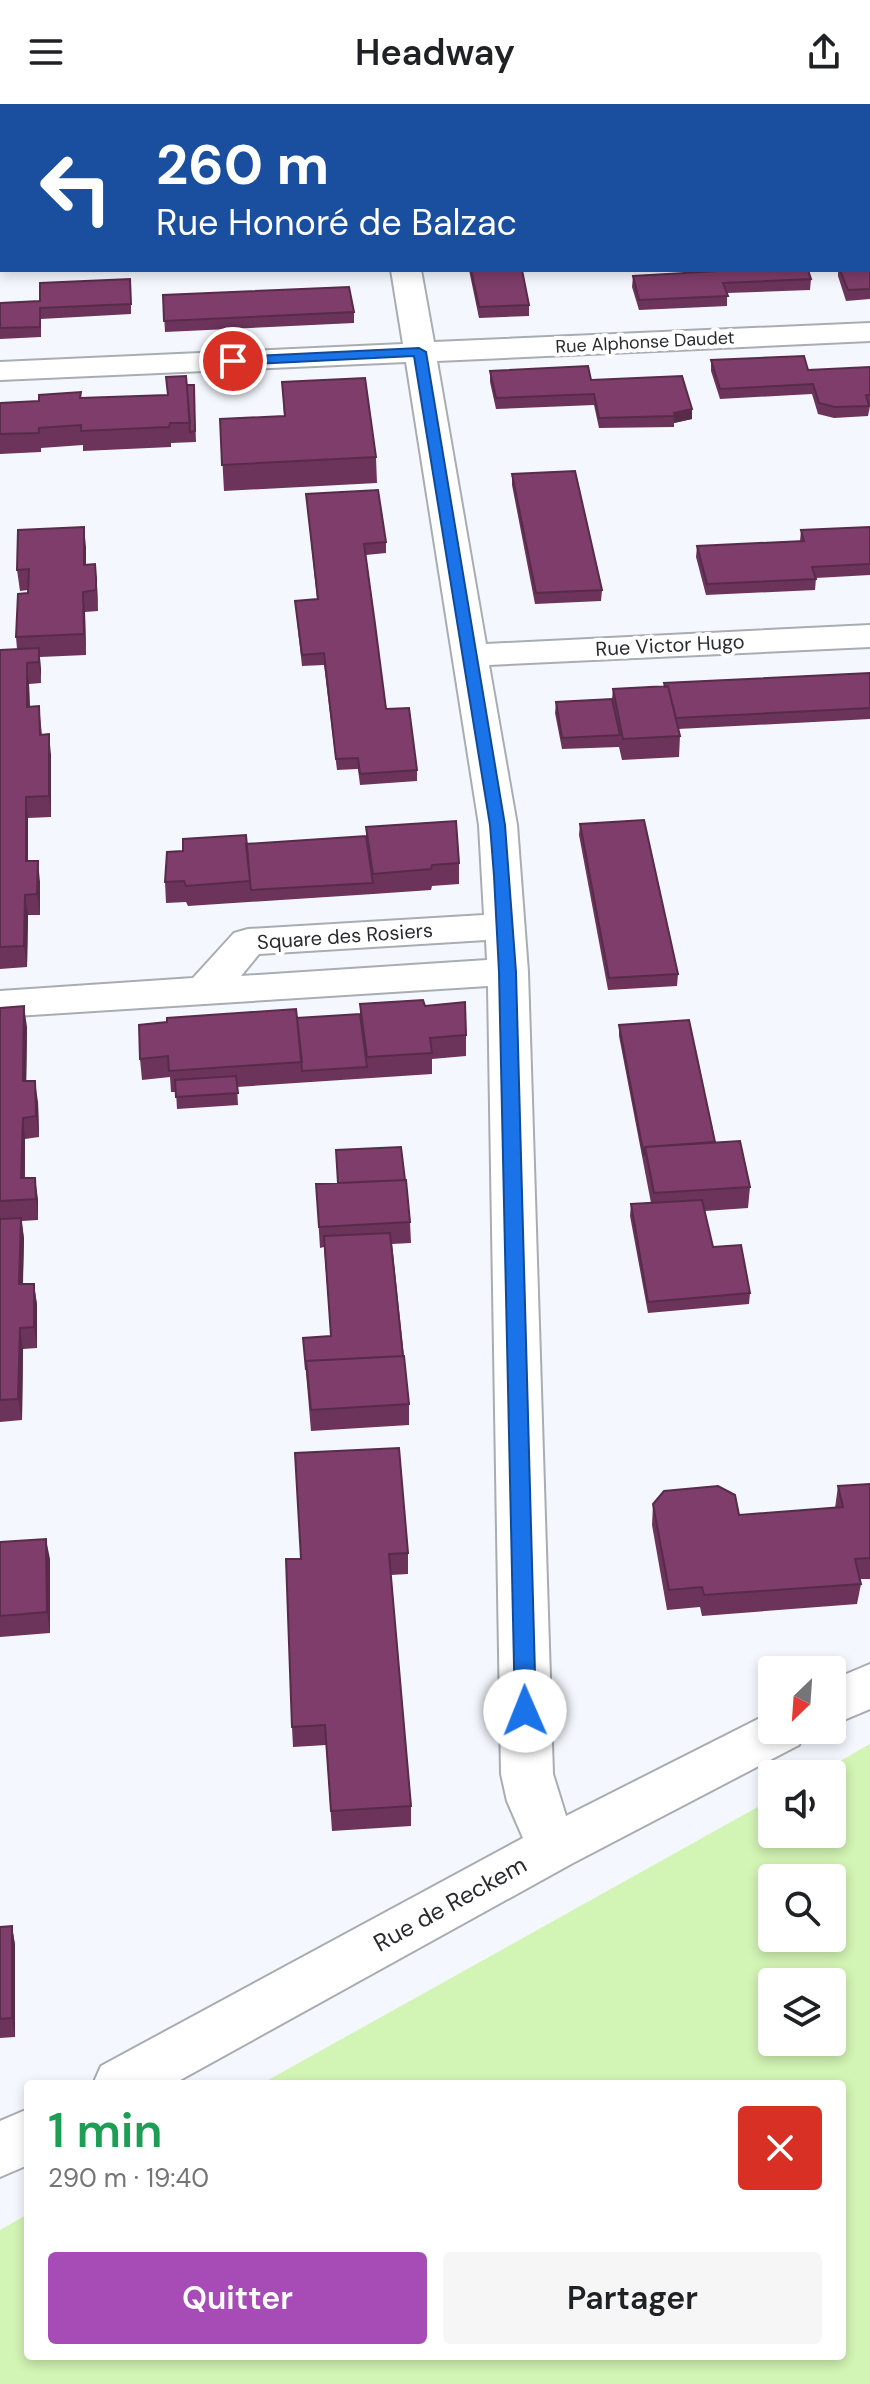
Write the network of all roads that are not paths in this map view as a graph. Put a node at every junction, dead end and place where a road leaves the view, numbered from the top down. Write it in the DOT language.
graph roads {
  1 [pos="406,272"];
  2 [pos="870,332"];
  3 [pos="419,352"];
  4 [pos="0,371"];
  5 [pos="870,636"];
  6 [pos="470,655"];
  7 [pos="505,926"];
  8 [pos="508,972"];
  9 [pos="206,989"];
  10 [pos="0,1004"];
  11 [pos="870,1685"];
  12 [pos="846,1697"];
  13 [pos="758,1742"];
  14 [pos="554,1847"];
  15 [pos="128,2080"];
  16 [pos="24,2137"];
  17 [pos="0,2151"];
  1 -- 3 [label="street"];
  2 -- 3 [label="street, Rue Alphonse Daudet"];
  3 -- 4 [label="street, Rue Alphonse Daudet"];
  3 -- 6 [label="street"];
  5 -- 6 [label="street, Rue Victor Hugo"];
  6 -- 7 [label="street"];
  7 -- 8 [label="street"];
  7 -- 9 [label="street, Square des Rosiers"];
  8 -- 9 [label="street"];
  8 -- 14 [label="street"];
  9 -- 10 [label="street"];
  11 -- 12 [label="street"];
  13 -- 14 [label="street, Rue de Reckem"];
  14 -- 15 [label="street, Rue de Reckem"];
  16 -- 17 [label="street"];
}
